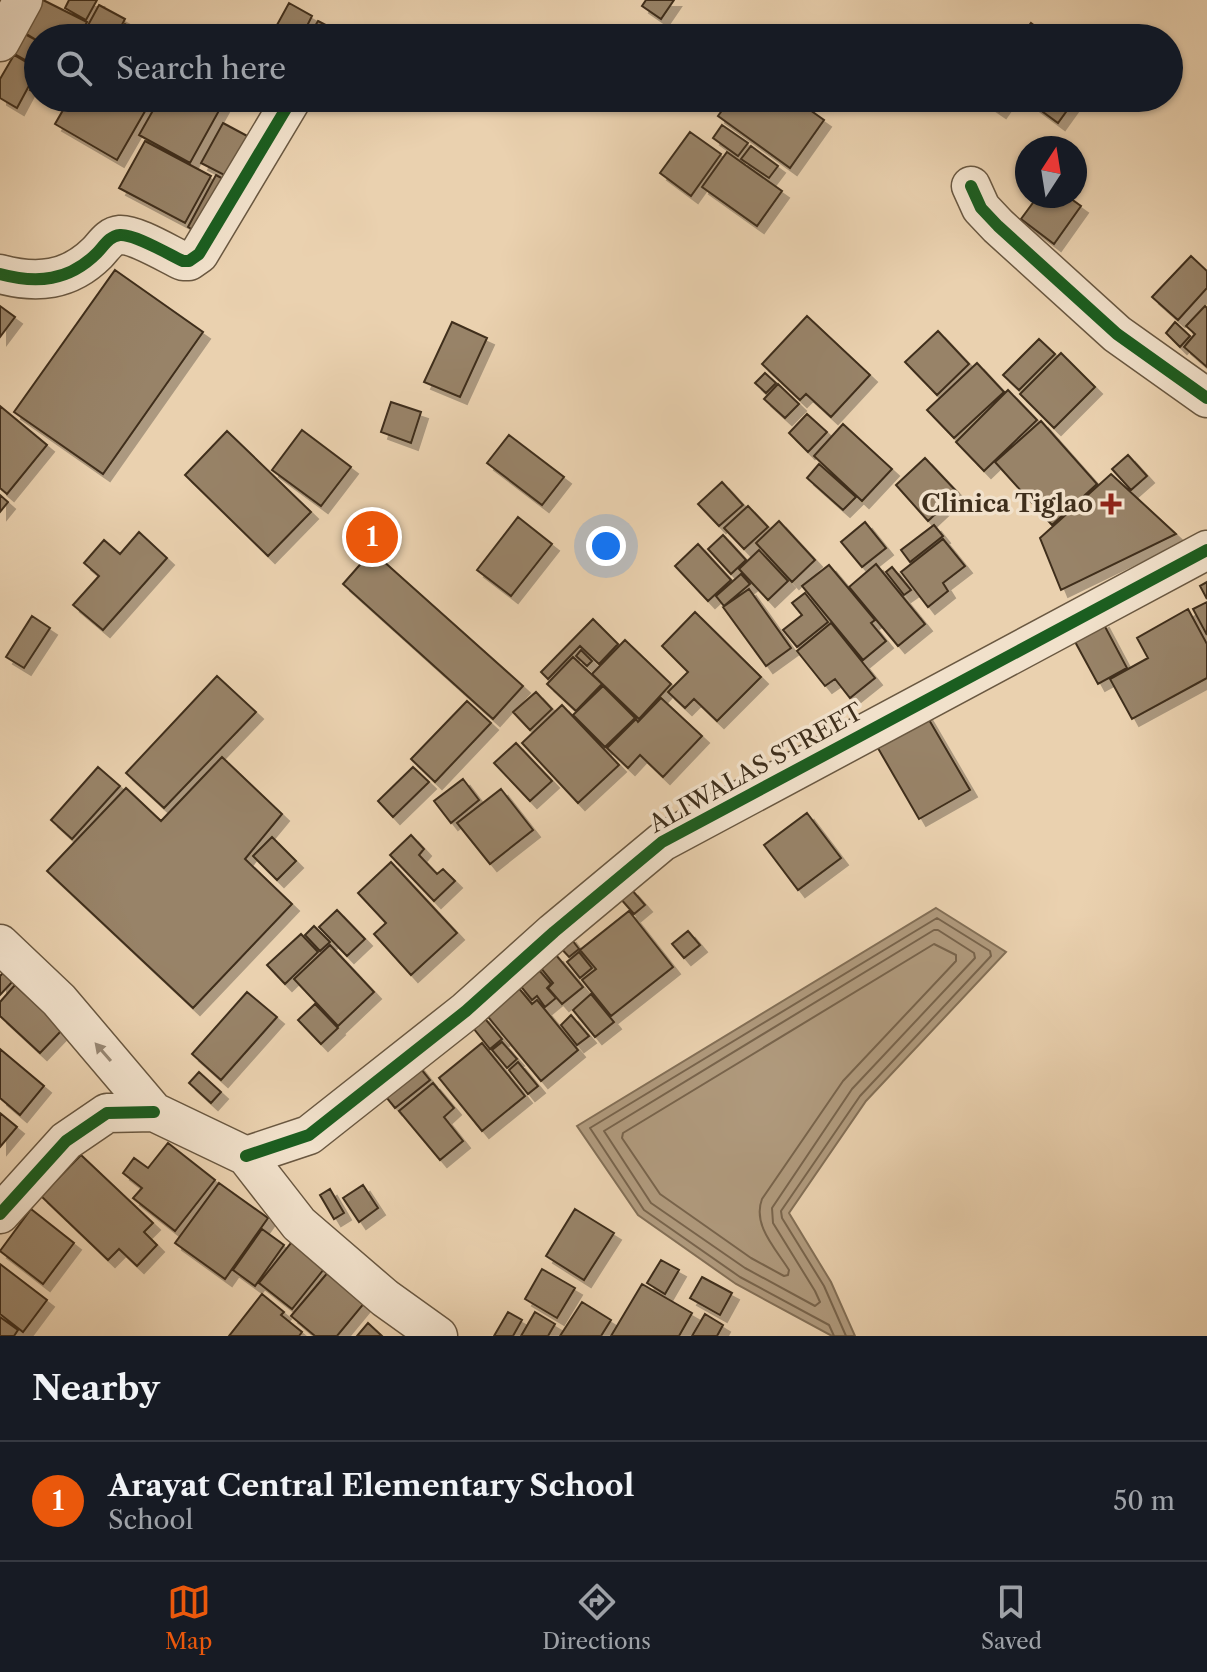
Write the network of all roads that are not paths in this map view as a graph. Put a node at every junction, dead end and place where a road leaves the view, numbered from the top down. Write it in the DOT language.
graph roads {
  1 [pos="23,0"];
  2 [pos="0,42"];
  3 [pos="284,112"];
  4 [pos="971,186"];
  5 [pos="0,274"];
  6 [pos="1207,398"];
  7 [pos="1207,550"];
  8 [pos="0,944"];
  9 [pos="154,1112"];
  10 [pos="246,1156"];
  11 [pos="0,1214"];
  12 [pos="438,1336"];
  1 -- 2 [label="street"];
  3 -- 5 [label="street"];
  4 -- 6 [label="street"];
  7 -- 10 [label="street, ALIWALAS STREET"];
  9 -- 8 [label="street, one-way"];
  9 -- 10 [label="street"];
  9 -- 11 [label="street"];
  10 -- 12 [label="street"];
}
